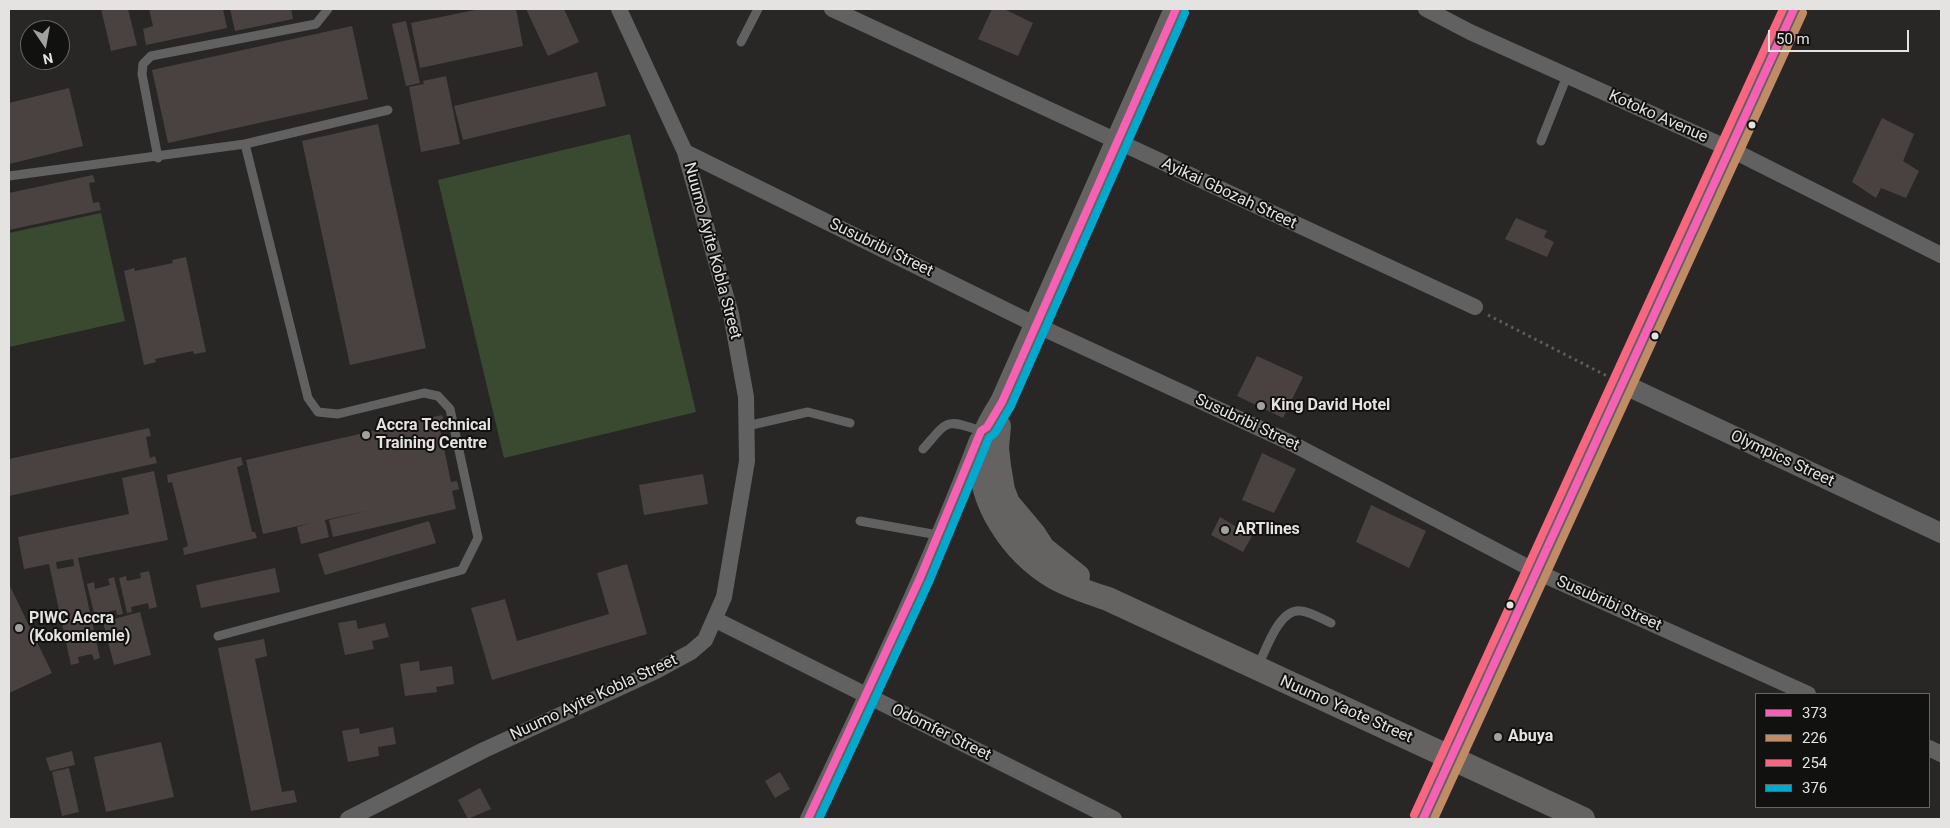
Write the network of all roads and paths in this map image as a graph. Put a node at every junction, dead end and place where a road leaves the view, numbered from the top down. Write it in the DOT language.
graph roads {
  1 [pos="328,9"];
  2 [pos="619,9"];
  3 [pos="758,9"];
  4 [pos="832,9"];
  5 [pos="1176,9"];
  6 [pos="1426,9"];
  7 [pos="1794,9"];
  8 [pos="741,42"];
  9 [pos="1567,76"];
  10 [pos="388,110"];
  11 [pos="1542,141"];
  12 [pos="1117,142"];
  13 [pos="245,144"];
  14 [pos="1730,149"];
  15 [pos="685,152"];
  16 [pos="158,158"];
  17 [pos="9,176"];
  18 [pos="1939,249"];
  19 [pos="1475,308"];
  20 [pos="1036,325"];
  21 [pos="1623,384"];
  22 [pos="1002,402"];
  23 [pos="850,423"];
  24 [pos="747,426"];
  25 [pos="984,429"];
  26 [pos="923,449"];
  27 [pos="860,521"];
  28 [pos="1941,533"];
  29 [pos="938,535"];
  30 [pos="1535,571"];
  31 [pos="1108,599"];
  32 [pos="716,620"];
  33 [pos="1331,623"];
  34 [pos="218,636"];
  35 [pos="1256,670"];
  36 [pos="1806,693"];
  37 [pos="867,696"];
  38 [pos="1451,757"];
  39 [pos="348,819"];
  40 [pos="808,819"];
  41 [pos="1114,819"];
  42 [pos="1423,819"];
  43 [pos="1583,819"];
  1 -- 16 [label="lane"];
  2 -- 15 [label="street, Nuumo Ayite Kobla Street"];
  3 -- 8 [label="lane"];
  4 -- 12 [label="street, Ayikai Gbozah Street"];
  5 -- 12 [label="main road"];
  6 -- 9 [label="street, Kotoko Avenue"];
  7 -- 14 [label="street"];
  9 -- 11 [label="lane"];
  9 -- 14 [label="street, Kotoko Avenue"];
  10 -- 13 [label="lane"];
  12 -- 19 [label="street, Ayikai Gbozah Street"];
  12 -- 20 [label="main road"];
  13 -- 16 [label="lane"];
  13 -- 34 [label="lane"];
  14 -- 18 [label="street, Kotoko Avenue"];
  14 -- 21 [label="street"];
  15 -- 20 [label="street, Susubribi Street"];
  15 -- 24 [label="street, Nuumo Ayite Kobla Street"];
  16 -- 17 [label="lane"];
  19 -- 21 [label="path"];
  20 -- 22 [label="main road"];
  20 -- 30 [label="street, Susubribi Street"];
  21 -- 28 [label="street, Olympics Street"];
  21 -- 30 [label="street"];
  22 -- 25 [label="main road, Nuumo Yaote Street"];
  22 -- 31 [label="main road, Nuumo Yaote Street"];
  23 -- 24 [label="lane"];
  24 -- 32 [label="street, Nuumo Ayite Kobla Street"];
  25 -- 26 [label="lane"];
  25 -- 29 [label="street"];
  25 -- 31 [label="main road, Nuumo Yaote Street"];
  27 -- 29 [label="lane"];
  29 -- 37 [label="street"];
  30 -- 36 [label="street, Susubribi Street"];
  30 -- 38 [label="street"];
  31 -- 35 [label="main road, Nuumo Yaote Street"];
  32 -- 37 [label="street, Odomfer Street"];
  32 -- 39 [label="street, Nuumo Ayite Kobla Street"];
  33 -- 35 [label="lane"];
  35 -- 38 [label="main road, Nuumo Yaote Street"];
  37 -- 40 [label="street"];
  37 -- 41 [label="street, Odomfer Street"];
  38 -- 42 [label="street"];
  38 -- 43 [label="main road, Nuumo Yaote Street"];
}
